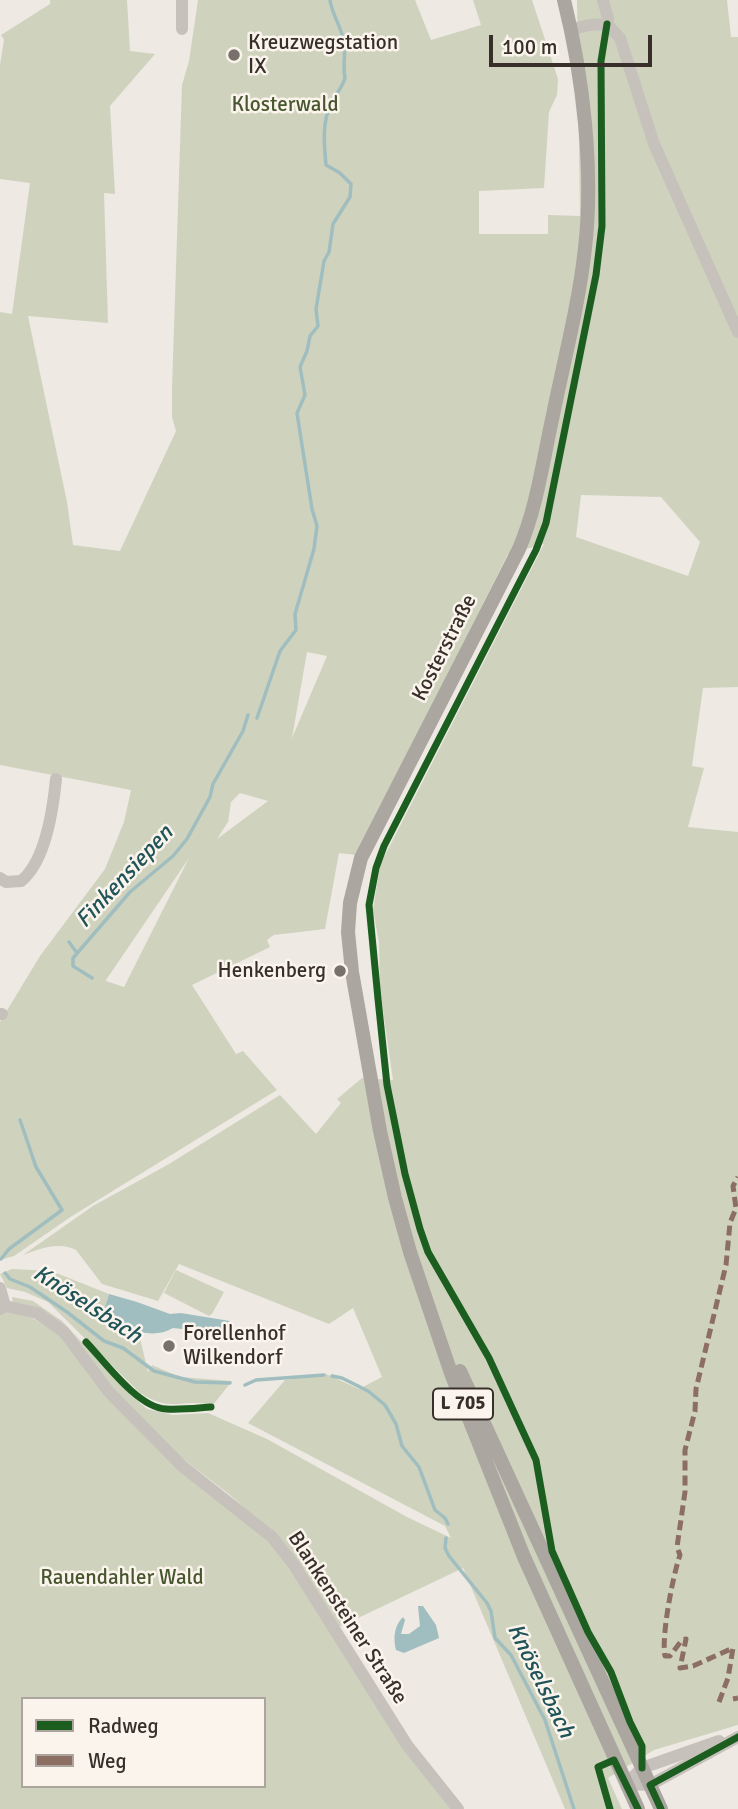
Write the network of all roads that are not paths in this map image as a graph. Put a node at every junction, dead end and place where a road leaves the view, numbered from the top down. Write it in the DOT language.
graph roads {
  1 [pos="182,0"];
  2 [pos="564,0"];
  3 [pos="603,0"];
  4 [pos="607,24"];
  5 [pos="182,29"];
  6 [pos="570,30"];
  7 [pos="738,332"];
  8 [pos="56,779"];
  9 [pos="0,878"];
  10 [pos="0,1288"];
  11 [pos="429,1303"];
  12 [pos="3,1308"];
  13 [pos="738,1736"];
  14 [pos="642,1768"];
  15 [pos="626,1784"];
  16 [pos="650,1785"];
  17 [pos="458,1809"];
  18 [pos="638,1809"];
  19 [pos="661,1809"];
  1 -- 5 [label="street"];
  2 -- 6 [label="main road, Kosterstraße / L 705"];
  3 -- 4 [label="street"];
  4 -- 6 [label="street"];
  4 -- 7 [label="street"];
  6 -- 11 [label="main road, Kosterstraße / L 705"];
  8 -- 9 [label="street"];
  10 -- 12 [label="street"];
  11 -- 14 [label="main road, Kosterstraße / L 705"];
  11 -- 15 [label="main road, Kosterstraße / L 705"];
  12 -- 17 [label="street, Blankensteiner Straße"];
  13 -- 14 [label="street"];
  13 -- 16 [label="street"];
  14 -- 15 [label="street"];
  14 -- 16 [label="main road, Kosterstraße / L 705"];
  15 -- 16 [label="street"];
  15 -- 18 [label="main road, Kosterstraße / L 705"];
  16 -- 19 [label="main road, Kosterstraße / L 705"];
}
